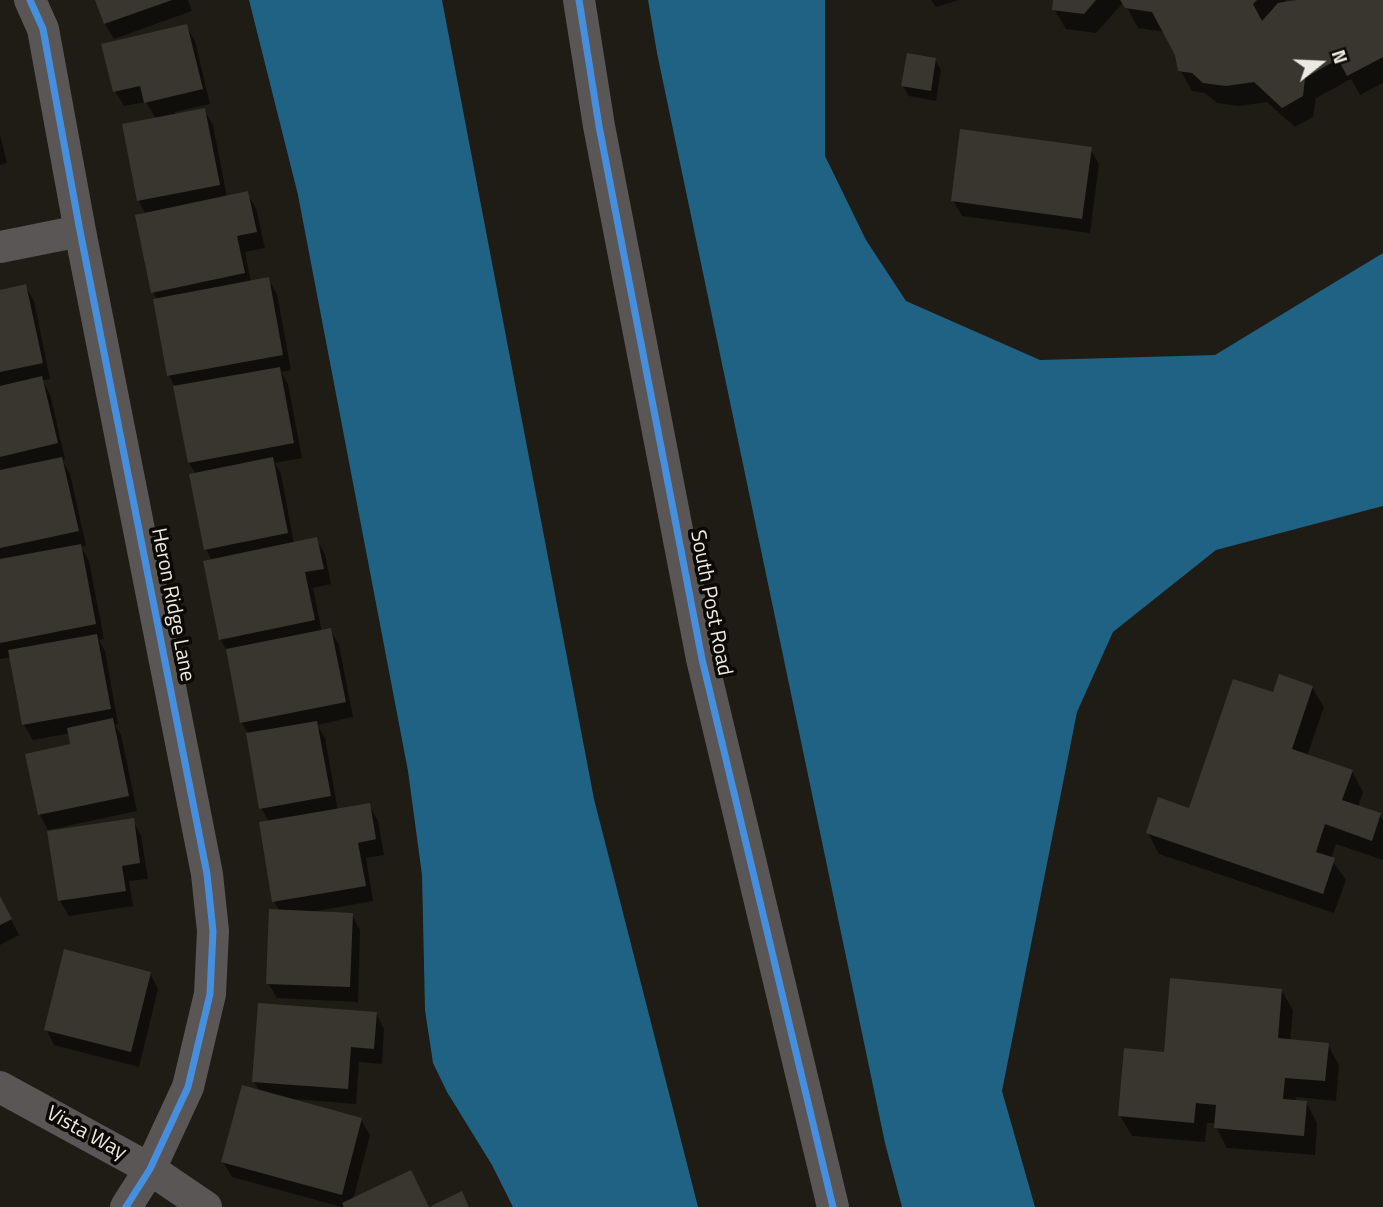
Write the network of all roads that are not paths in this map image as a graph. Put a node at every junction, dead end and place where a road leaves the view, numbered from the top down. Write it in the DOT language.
graph roads {
  1 [pos="30,0"];
  2 [pos="579,0"];
  3 [pos="80,231"];
  4 [pos="0,247"];
  5 [pos="0,1087"];
  6 [pos="150,1169"];
  7 [pos="126,1207"];
  8 [pos="205,1207"];
  9 [pos="833,1207"];
  1 -- 3 [label="street, Heron Ridge Lane"];
  2 -- 9 [label="street, South Post Road"];
  3 -- 4 [label="street"];
  3 -- 6 [label="street, Heron Ridge Lane"];
  5 -- 6 [label="street, Vista Way"];
  6 -- 7 [label="street, Heron Ridge Lane"];
  6 -- 8 [label="street, Vista Way"];
}
